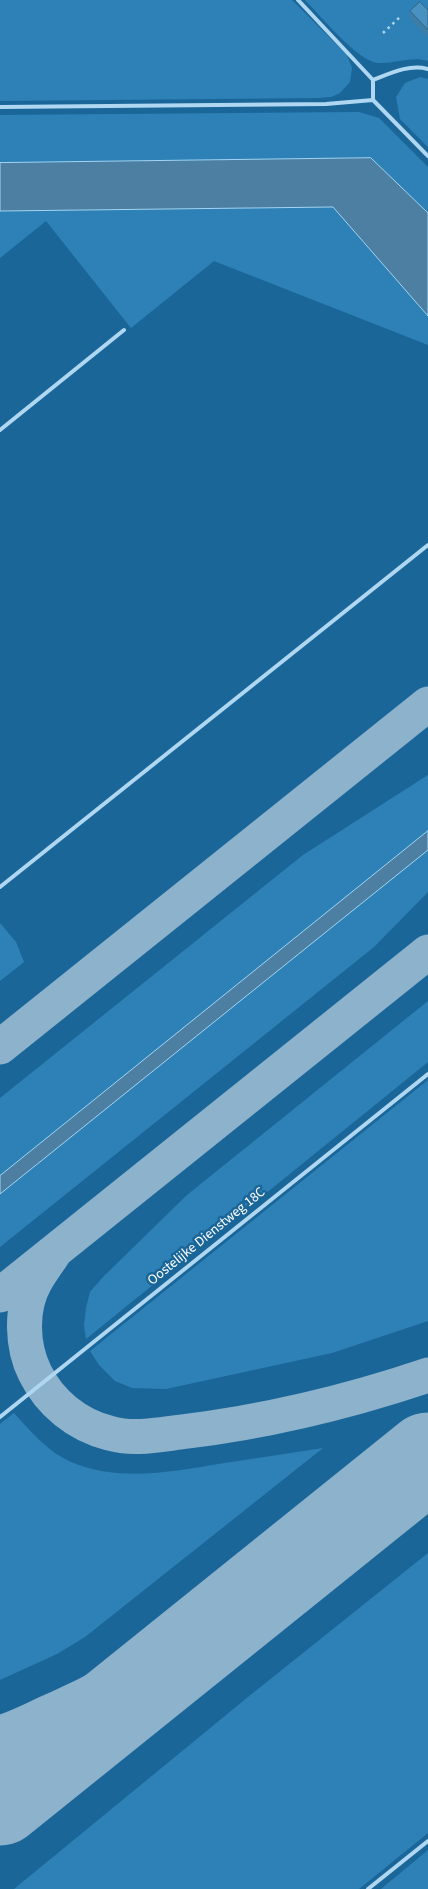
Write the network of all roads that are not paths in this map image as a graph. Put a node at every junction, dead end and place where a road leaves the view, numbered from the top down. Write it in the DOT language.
graph roads {
  1 [pos="298,0"];
  2 [pos="428,69"];
  3 [pos="373,80"];
  4 [pos="373,100"];
  5 [pos="0,107"];
  6 [pos="428,156"];
  7 [pos="124,330"];
  8 [pos="0,430"];
  9 [pos="428,545"];
  10 [pos="0,887"];
  11 [pos="428,1074"];
  12 [pos="0,1417"];
  13 [pos="428,1841"];
  14 [pos="368,1889"];
  1 -- 3 [label="lane"];
  2 -- 3 [label="lane"];
  3 -- 4 [label="lane"];
  4 -- 5 [label="lane"];
  4 -- 6 [label="lane"];
  7 -- 8 [label="lane"];
  9 -- 10 [label="lane"];
  11 -- 12 [label="lane, Oostelijke Dienstweg 18C"];
  13 -- 14 [label="lane"];
}
